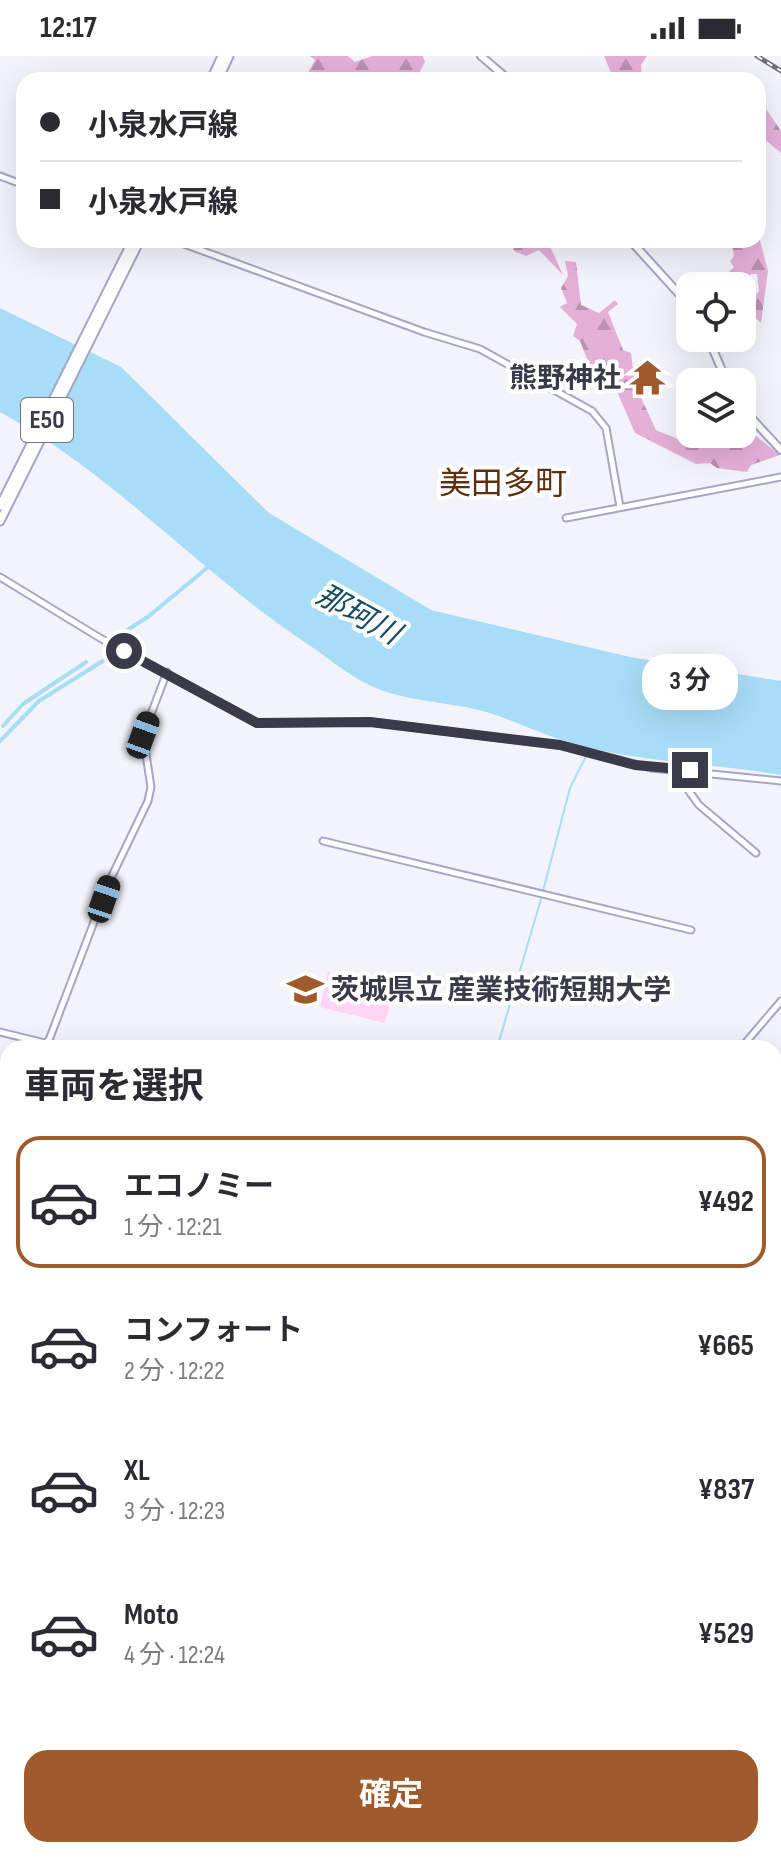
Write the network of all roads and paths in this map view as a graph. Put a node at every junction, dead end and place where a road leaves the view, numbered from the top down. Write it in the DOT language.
graph roads {
  1 [pos="481,56"];
  2 [pos="500,72"];
  3 [pos="129,248"];
  4 [pos="136,248"];
  5 [pos="195,248"];
  6 [pos="637,248"];
  7 [pos="676,291"];
  8 [pos="756,423"];
  9 [pos="781,450"];
  10 [pos="781,477"];
  11 [pos="0,506"];
  12 [pos="620,507"];
  13 [pos="566,518"];
  14 [pos="0,521"];
  15 [pos="0,577"];
  16 [pos="167,672"];
  17 [pos="673,769"];
  18 [pos="781,781"];
  19 [pos="323,841"];
  20 [pos="756,853"];
  21 [pos="691,930"];
  22 [pos="781,1001"];
  23 [pos="0,1032"];
  24 [pos="33,1040"];
  25 [pos="49,1040"];
  26 [pos="748,1040"];
  1 -- 2 [label="main road"];
  3 -- 11 [label="highway, E50"];
  4 -- 14 [label="highway, E50"];
  5 -- 12 [label="street"];
  6 -- 7 [label="main road"];
  8 -- 9 [label="main road"];
  10 -- 12 [label="street"];
  12 -- 13 [label="street"];
  15 -- 16 [label="street"];
  16 -- 17 [label="street"];
  16 -- 25 [label="street"];
  17 -- 18 [label="street"];
  17 -- 20 [label="street"];
  19 -- 21 [label="street"];
  22 -- 26 [label="street"];
  23 -- 24 [label="street"];
}
